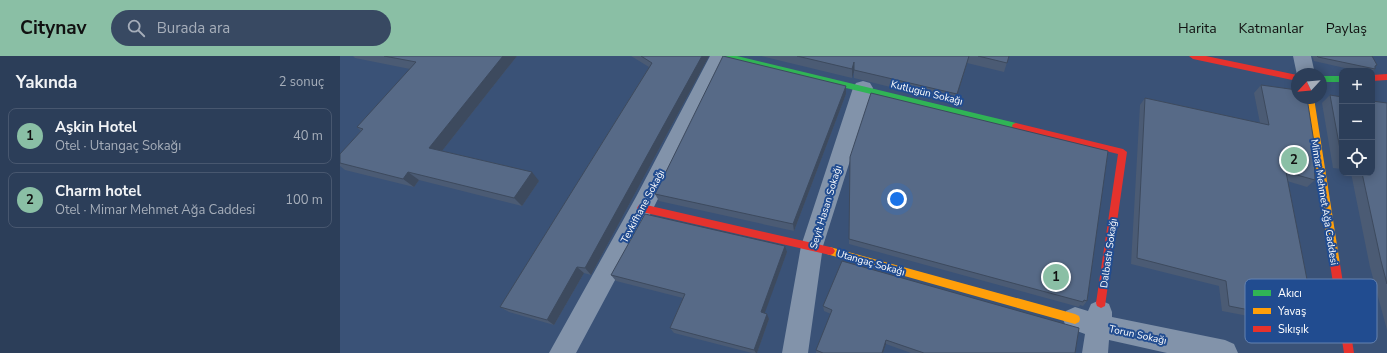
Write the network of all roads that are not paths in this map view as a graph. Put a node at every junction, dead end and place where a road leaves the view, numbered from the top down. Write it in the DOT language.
graph roads {
  1 [pos="719,56"];
  2 [pos="726,56"];
  3 [pos="1193,56"];
  4 [pos="1302,56"];
  5 [pos="1305,68"];
  6 [pos="1291,77"];
  7 [pos="1387,77"];
  8 [pos="1375,78"];
  9 [pos="1327,79"];
  10 [pos="1339,79"];
  11 [pos="863,88"];
  12 [pos="1311,104"];
  13 [pos="1123,152"];
  14 [pos="642,208"];
  15 [pos="812,246"];
  16 [pos="1338,279"];
  17 [pos="1091,316"];
  18 [pos="1347,343"];
  19 [pos="562,353"];
  20 [pos="795,353"];
  21 [pos="1095,353"];
  22 [pos="1225,353"];
  23 [pos="1349,353"];
  1 -- 14 [label="street, Tevkifhane Sokağı"];
  2 -- 11 [label="street, Kutlugün Sokağı"];
  3 -- 6 [label="street"];
  4 -- 5 [label="street"];
  7 -- 8 [label="street"];
  9 -- 10 [label="street"];
  11 -- 13 [label="street, Kutlugün Sokağı"];
  11 -- 15 [label="street, Seyit Hasan Sokağı"];
  12 -- 16 [label="street, Mimar Mehmet Ağa Caddesi"];
  13 -- 17 [label="street, Dalbastı Sokağı"];
  14 -- 15 [label="street, Utangaç Sokağı"];
  14 -- 19 [label="street, Tevkifhane Sokağı"];
  15 -- 17 [label="street, Utangaç Sokağı"];
  15 -- 20 [label="street, Seyit Hasan Sokağı"];
  17 -- 21 [label="street, Dalbastı Sokağı"];
  17 -- 22 [label="street, Torun Sokağı"];
  18 -- 23 [label="street, Mimar Mehmet Ağa Caddesi"];
}
